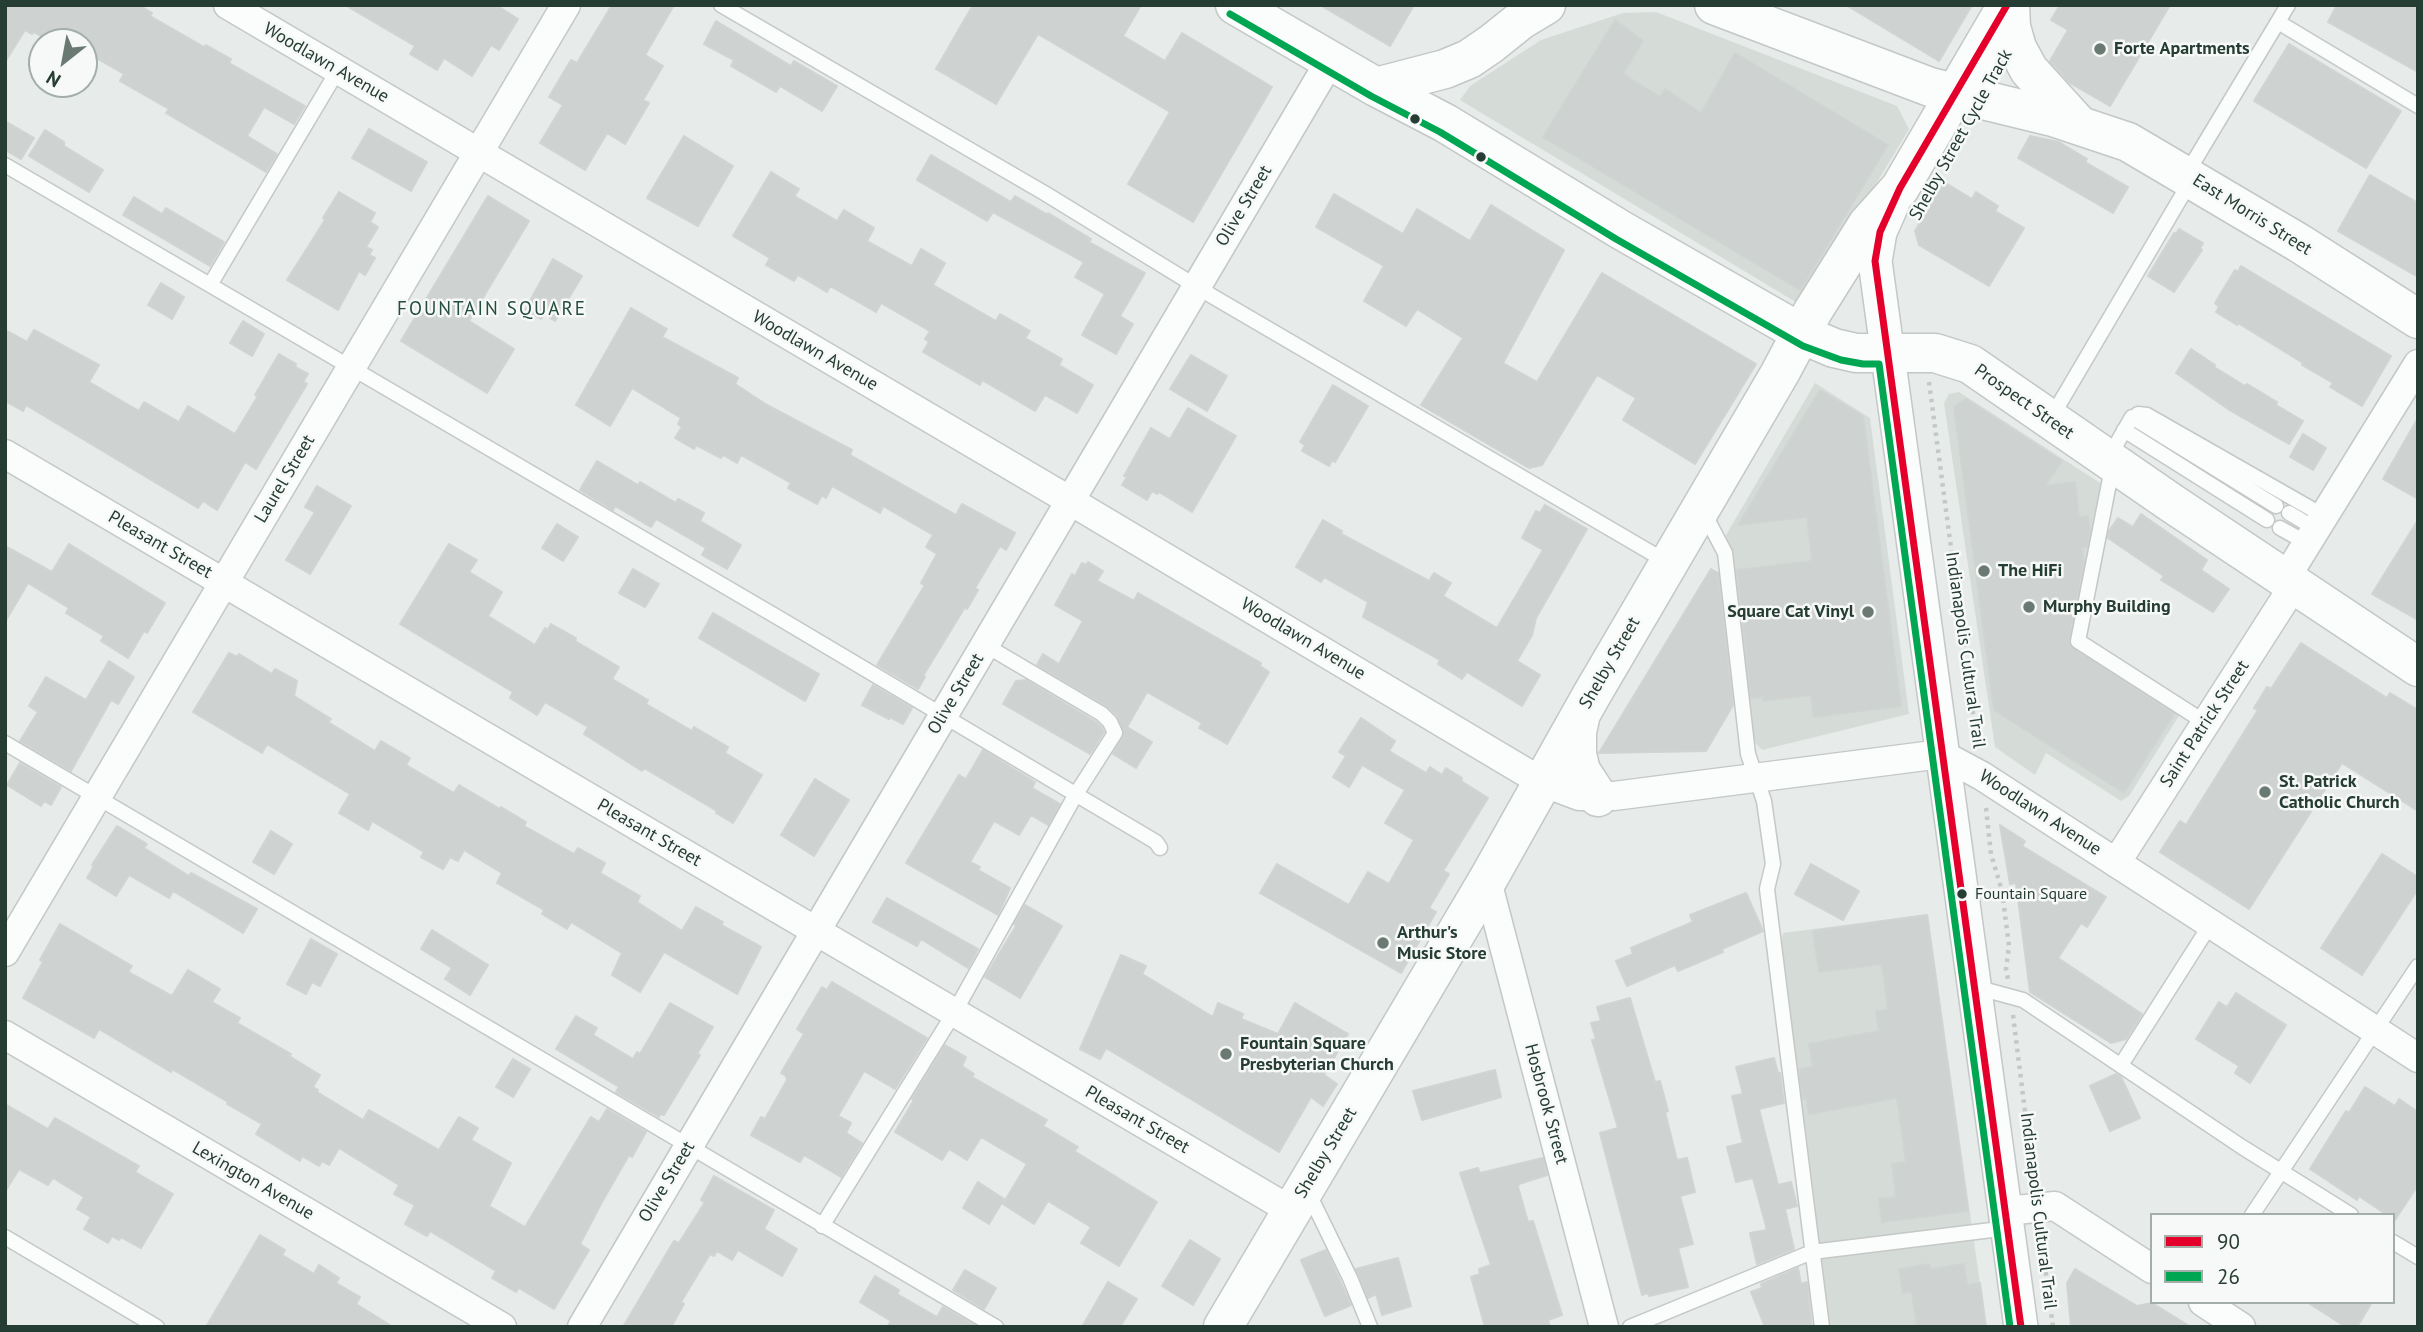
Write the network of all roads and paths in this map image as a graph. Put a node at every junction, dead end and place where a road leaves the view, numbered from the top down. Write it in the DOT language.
graph roads {
  1 [pos="228,5"];
  2 [pos="566,5"];
  3 [pos="721,5"];
  4 [pos="1235,5"];
  5 [pos="1546,5"];
  6 [pos="1714,5"];
  7 [pos="2009,5"];
  8 [pos="2288,5"];
  9 [pos="1765,15"];
  10 [pos="2278,22"];
  11 [pos="1330,61"];
  12 [pos="338,70"];
  13 [pos="1376,87"];
  14 [pos="1955,94"];
  15 [pos="2418,106"];
  16 [pos="2080,125"];
  17 [pos="478,153"];
  18 [pos="5,165"];
  19 [pos="2189,176"];
  20 [pos="1900,188"];
  21 [pos="211,285"];
  22 [pos="1197,287"];
  23 [pos="2418,319"];
  24 [pos="1800,332"];
  25 [pos="1888,354"];
  26 [pos="2418,364"];
  27 [pos="352,367"];
  28 [pos="1930,389"];
  29 [pos="2132,417"];
  30 [pos="2051,419"];
  31 [pos="2117,447"];
  32 [pos="5,454"];
  33 [pos="1070,501"];
  34 [pos="1700,507"];
  35 [pos="2315,529"];
  36 [pos="1668,563"];
  37 [pos="2290,582"];
  38 [pos="224,583"];
  39 [pos="985,645"];
  40 [pos="2418,667"];
  41 [pos="1581,713"];
  42 [pos="943,716"];
  43 [pos="2206,723"];
  44 [pos="5,743"];
  45 [pos="1941,754"];
  46 [pos="1982,776"];
  47 [pos="1756,778"];
  48 [pos="1542,782"];
  49 [pos="1076,794"];
  50 [pos="97,797"];
  51 [pos="1598,797"];
  52 [pos="1160,848"];
  53 [pos="2116,863"];
  54 [pos="1487,881"];
  55 [pos="2210,925"];
  56 [pos="816,931"];
  57 [pos="5,952"];
  58 [pos="2418,965"];
  59 [pos="1975,987"];
  60 [pos="2010,996"];
  61 [pos="954,1013"];
  62 [pos="2375,1031"];
  63 [pos="5,1035"];
  64 [pos="2418,1058"];
  65 [pos="2121,1065"];
  66 [pos="689,1146"];
  67 [pos="2281,1170"];
  68 [pos="1299,1199"];
  69 [pos="2253,1213"];
  70 [pos="2348,1213"];
  71 [pos="2017,1215"];
  72 [pos="822,1226"];
  73 [pos="5,1237"];
  74 [pos="2395,1243"];
  75 [pos="1812,1252"];
  76 [pos="2418,1257"];
  77 [pos="2150,1268"];
  78 [pos="2206,1304"];
  79 [pos="157,1327"];
  80 [pos="502,1327"];
  81 [pos="582,1327"];
  82 [pos="996,1327"];
  83 [pos="1223,1327"];
  84 [pos="1370,1327"];
  85 [pos="1604,1327"];
  86 [pos="1630,1327"];
  87 [pos="1822,1327"];
  88 [pos="2021,1327"];
  89 [pos="2053,1327"];
  90 [pos="2241,1327"];
  1 -- 12 [label="street, Woodlawn Avenue"];
  2 -- 17 [label="street, Laurel Street"];
  3 -- 22 [label="lane"];
  4 -- 11 [label="main road, Prospect Street"];
  5 -- 13 [label="main road"];
  6 -- 9 [label="main road, East Morris Street"];
  7 -- 14 [label="main road, Shelby Street"];
  7 -- 16 [label="main road, East Morris Street"];
  8 -- 10 [label="lane"];
  9 -- 14 [label="main road, East Morris Street"];
  10 -- 15 [label="lane"];
  10 -- 19 [label="lane"];
  11 -- 13 [label="main road, Prospect Street"];
  11 -- 22 [label="street, Olive Street"];
  12 -- 17 [label="street, Woodlawn Avenue"];
  12 -- 21 [label="lane"];
  13 -- 24 [label="main road, Prospect Street"];
  14 -- 16 [label="main road, East Morris Street"];
  14 -- 20 [label="main road, Shelby Street"];
  16 -- 19 [label="main road, East Morris Street"];
  17 -- 27 [label="street, Laurel Street"];
  17 -- 33 [label="street, Woodlawn Avenue"];
  18 -- 21 [label="lane"];
  19 -- 23 [label="main road, East Morris Street"];
  19 -- 30 [label="lane"];
  20 -- 24 [label="main road, Shelby Street"];
  20 -- 25 [label="street"];
  21 -- 27 [label="lane"];
  22 -- 33 [label="street, Olive Street"];
  22 -- 36 [label="lane"];
  24 -- 25 [label="main road, Prospect Street"];
  24 -- 34 [label="main road, Shelby Street"];
  25 -- 30 [label="main road, Prospect Street"];
  25 -- 45 [label="street"];
  26 -- 35 [label="street, Saint Patrick Street"];
  27 -- 38 [label="street, Laurel Street"];
  27 -- 42 [label="lane"];
  28 -- 46 [label="path, Indianapolis Cultural Trail"];
  29 -- 31 [label="lane"];
  29 -- 35 [label="lane"];
  29 -- 35 [label="lane"];
  30 -- 31 [label="main road, Prospect Street"];
  31 -- 35 [label="lane"];
  31 -- 37 [label="main road, Prospect Street"];
  31 -- 43 [label="lane"];
  32 -- 38 [label="street, Pleasant Street"];
  33 -- 39 [label="street, Olive Street"];
  33 -- 48 [label="street, Woodlawn Avenue"];
  34 -- 36 [label="main road, Shelby Street"];
  34 -- 47 [label="lane"];
  35 -- 37 [label="street, Saint Patrick Street"];
  36 -- 41 [label="main road, Shelby Street"];
  37 -- 40 [label="main road, Prospect Street"];
  37 -- 43 [label="street, Saint Patrick Street"];
  38 -- 50 [label="street, Laurel Street"];
  38 -- 56 [label="street, Pleasant Street"];
  39 -- 42 [label="street, Olive Street"];
  39 -- 49 [label="lane"];
  41 -- 48 [label="main road, Shelby Street"];
  41 -- 51 [label="main road"];
  42 -- 49 [label="lane"];
  42 -- 56 [label="street, Olive Street"];
  43 -- 53 [label="street, Saint Patrick Street"];
  44 -- 50 [label="lane"];
  45 -- 46 [label="street, Woodlawn Avenue"];
  45 -- 47 [label="street, Woodlawn Avenue"];
  45 -- 59 [label="street"];
  46 -- 53 [label="street, Woodlawn Avenue"];
  46 -- 60 [label="path, Indianapolis Cultural Trail"];
  47 -- 51 [label="street, Woodlawn Avenue"];
  47 -- 75 [label="lane"];
  48 -- 51 [label="street, Woodlawn Avenue"];
  48 -- 54 [label="main road, Shelby Street"];
  49 -- 52 [label="lane"];
  49 -- 61 [label="lane"];
  50 -- 57 [label="street, Laurel Street"];
  50 -- 66 [label="lane"];
  53 -- 55 [label="street, Woodlawn Avenue"];
  54 -- 68 [label="main road, Shelby Street"];
  54 -- 85 [label="street, Hosbrook Street"];
  55 -- 62 [label="street, Woodlawn Avenue"];
  55 -- 65 [label="lane"];
  56 -- 61 [label="street, Pleasant Street"];
  56 -- 66 [label="street, Olive Street"];
  58 -- 62 [label="lane"];
  59 -- 60 [label="lane"];
  59 -- 71 [label="street"];
  60 -- 65 [label="lane"];
  60 -- 71 [label="path, Indianapolis Cultural Trail"];
  61 -- 68 [label="street, Pleasant Street"];
  61 -- 72 [label="lane"];
  62 -- 64 [label="street, Woodlawn Avenue"];
  62 -- 67 [label="lane"];
  63 -- 80 [label="street, Lexington Avenue"];
  65 -- 67 [label="lane"];
  66 -- 72 [label="lane"];
  66 -- 81 [label="street, Olive Street"];
  67 -- 69 [label="lane"];
  67 -- 70 [label="lane"];
  68 -- 83 [label="main road, Shelby Street"];
  68 -- 84 [label="lane"];
  71 -- 75 [label="lane"];
  71 -- 77 [label="street"];
  71 -- 88 [label="street"];
  71 -- 89 [label="path, Indianapolis Cultural Trail"];
  72 -- 82 [label="lane"];
  73 -- 79 [label="lane"];
  74 -- 76 [label="lane"];
  75 -- 86 [label="lane"];
  75 -- 87 [label="lane"];
  78 -- 90 [label="street"];
}
